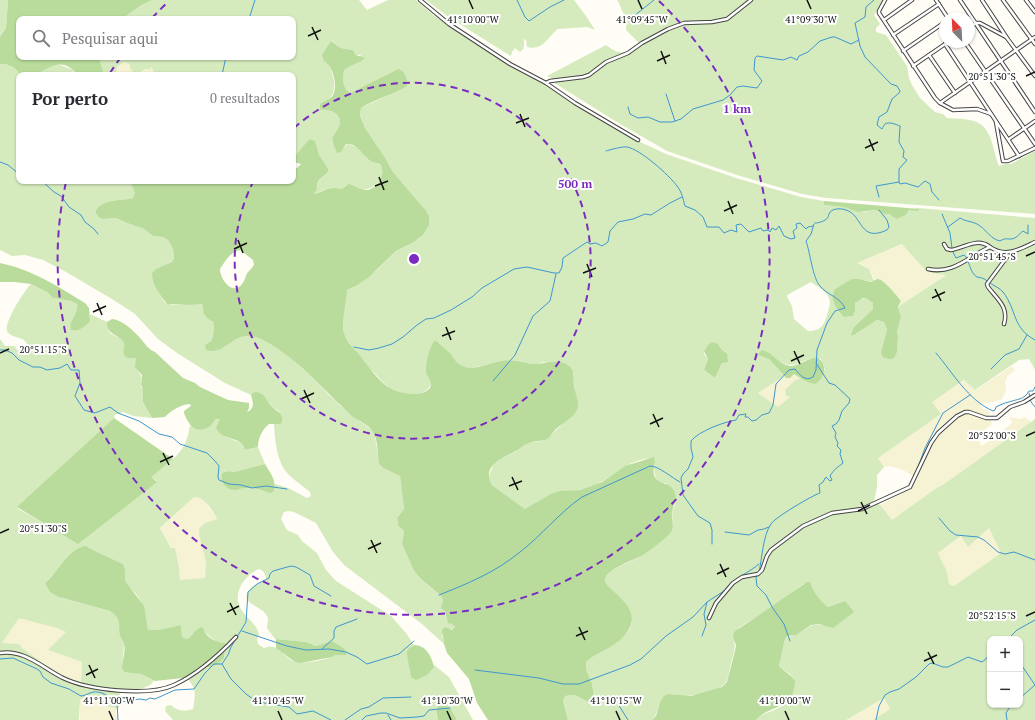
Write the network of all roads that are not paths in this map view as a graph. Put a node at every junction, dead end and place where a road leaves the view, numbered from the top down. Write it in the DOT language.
graph roads {
  1 [pos="420,0"];
  2 [pos="751,0"];
  3 [pos="885,0"];
  4 [pos="912,0"];
  5 [pos="936,0"];
  6 [pos="960,0"];
  7 [pos="982,0"];
  8 [pos="1004,0"];
  9 [pos="1026,0"];
  10 [pos="939,4"];
  11 [pos="944,12"];
  12 [pos="1035,12"];
  13 [pos="884,20"];
  14 [pos="976,23"];
  15 [pos="939,26"];
  16 [pos="894,35"];
  17 [pos="1035,37"];
  18 [pos="1007,38"];
  19 [pos="1032,39"];
  20 [pos="1035,44"];
  21 [pos="940,48"];
  22 [pos="950,48"];
  23 [pos="969,48"];
  24 [pos="1016,50"];
  25 [pos="903,51"];
  26 [pos="929,55"];
  27 [pos="1000,61"];
  28 [pos="913,66"];
  29 [pos="985,72"];
  30 [pos="1035,76"];
  31 [pos="970,82"];
  32 [pos="546,83"];
  33 [pos="955,93"];
  34 [pos="940,103"];
  35 [pos="1035,112"];
  36 [pos="992,114"];
  37 [pos="996,121"];
  38 [pos="1035,121"];
  39 [pos="1024,128"];
  40 [pos="1009,139"];
  41 [pos="638,140"];
  42 [pos="1035,144"];
  43 [pos="1035,148"];
  44 [pos="1019,156"];
  45 [pos="1035,242"];
  46 [pos="944,244"];
  47 [pos="990,247"];
  48 [pos="1010,252"];
  49 [pos="928,269"];
  50 [pos="1004,324"];
  51 [pos="1035,395"];
  52 [pos="709,618"];
  53 [pos="236,637"];
  54 [pos="0,653"];
  1 -- 32 [label="street"];
  2 -- 32 [label="street"];
  3 -- 13 [label="street"];
  4 -- 13 [label="street"];
  5 -- 10 [label="street"];
  6 -- 14 [label="street"];
  7 -- 18 [label="street"];
  8 -- 19 [label="street"];
  9 -- 12 [label="street"];
  10 -- 11 [label="street"];
  10 -- 16 [label="street"];
  13 -- 16 [label="street"];
  14 -- 18 [label="street"];
  14 -- 27 [label="street"];
  15 -- 25 [label="street"];
  16 -- 25 [label="street"];
  17 -- 19 [label="street"];
  18 -- 24 [label="street"];
  19 -- 20 [label="street"];
  19 -- 24 [label="street"];
  21 -- 26 [label="street"];
  22 -- 31 [label="street"];
  23 -- 29 [label="street"];
  24 -- 27 [label="street"];
  24 -- 30 [label="street"];
  25 -- 28 [label="street"];
  26 -- 28 [label="street"];
  26 -- 33 [label="street"];
  27 -- 29 [label="street"];
  27 -- 35 [label="street"];
  28 -- 34 [label="street"];
  29 -- 31 [label="street"];
  29 -- 39 [label="street"];
  31 -- 33 [label="street"];
  31 -- 36 [label="street"];
  32 -- 41 [label="street"];
  33 -- 34 [label="street"];
  34 -- 36 [label="street"];
  36 -- 37 [label="street"];
  37 -- 40 [label="street"];
  37 -- 44 [label="street"];
  38 -- 39 [label="street"];
  39 -- 40 [label="street"];
  39 -- 42 [label="street"];
  40 -- 44 [label="street"];
  43 -- 44 [label="street"];
  45 -- 48 [label="street"];
  46 -- 47 [label="street"];
  47 -- 48 [label="street"];
  47 -- 49 [label="street"];
  48 -- 50 [label="street"];
  51 -- 52 [label="street"];
  53 -- 54 [label="street"];
}
